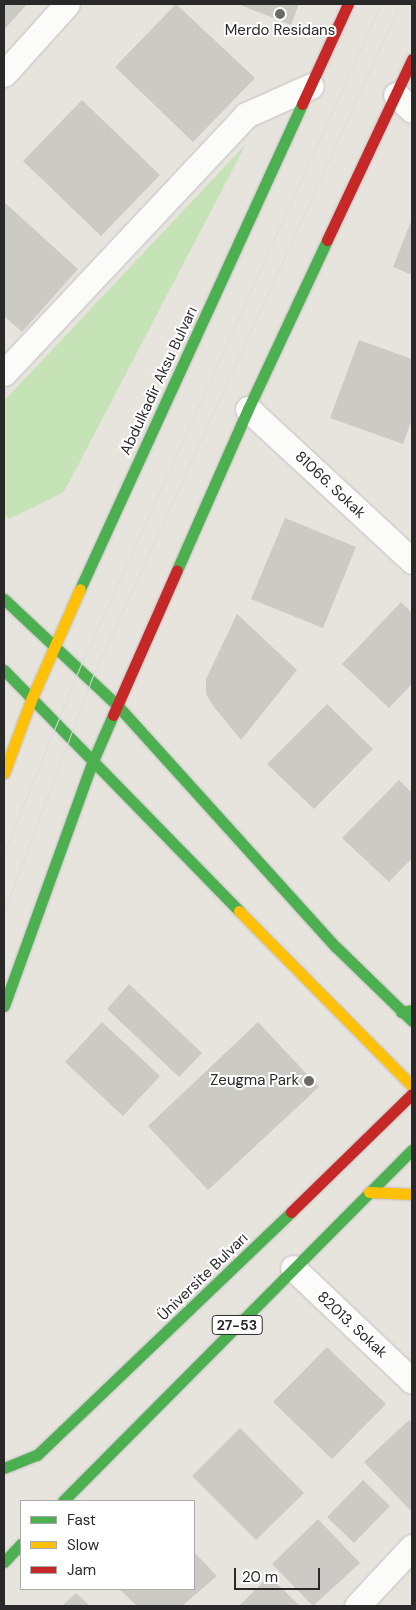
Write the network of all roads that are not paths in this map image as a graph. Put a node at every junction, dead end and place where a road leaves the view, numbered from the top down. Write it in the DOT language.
graph roads {
  1 [pos="67,4"];
  2 [pos="348,4"];
  3 [pos="412,59"];
  4 [pos="4,74"];
  5 [pos="311,86"];
  6 [pos="404,102"];
  7 [pos="4,373"];
  8 [pos="248,409"];
  9 [pos="412,561"];
  10 [pos="4,600"];
  11 [pos="56,648"];
  12 [pos="4,670"];
  13 [pos="31,700"];
  14 [pos="117,705"];
  15 [pos="92,763"];
  16 [pos="4,773"];
  17 [pos="4,1006"];
  18 [pos="407,1011"];
  19 [pos="412,1021"];
  20 [pos="412,1086"];
  21 [pos="412,1094"];
  22 [pos="412,1150"];
  23 [pos="369,1192"];
  24 [pos="412,1194"];
  25 [pos="293,1268"];
  26 [pos="412,1381"];
  27 [pos="4,1468"];
  28 [pos="64,1500"];
  29 [pos="20,1545"];
  30 [pos="412,1547"];
  31 [pos="4,1562"];
  32 [pos="357,1606"];
  1 -- 4 [label="street"];
  2 -- 5 [label="main road, Abdulkadir Aksu Bulvarı"];
  3 -- 6 [label="main road"];
  5 -- 7 [label="street"];
  5 -- 11 [label="main road, Abdulkadir Aksu Bulvarı"];
  6 -- 8 [label="main road"];
  8 -- 9 [label="street, 81066. Sokak"];
  8 -- 14 [label="main road"];
  10 -- 11 [label="main road"];
  11 -- 13 [label="main road, Abdulkadir Aksu Bulvarı"];
  11 -- 14 [label="main road"];
  12 -- 13 [label="main road"];
  13 -- 15 [label="main road"];
  13 -- 16 [label="main road, Abdulkadir Aksu Bulvarı"];
  14 -- 15 [label="main road"];
  14 -- 18 [label="main road"];
  15 -- 17 [label="main road"];
  15 -- 20 [label="main road"];
  18 -- 19 [label="main road"];
  21 -- 27 [label="main road, Üniversite Bulvarı"];
  22 -- 23 [label="main road, 27-53"];
  23 -- 24 [label="main road"];
  23 -- 25 [label="main road, 27-53"];
  25 -- 26 [label="street, 82013. Sokak"];
  25 -- 28 [label="main road, 27-53"];
  29 -- 31 [label="main road"];
  30 -- 32 [label="street"];
}
